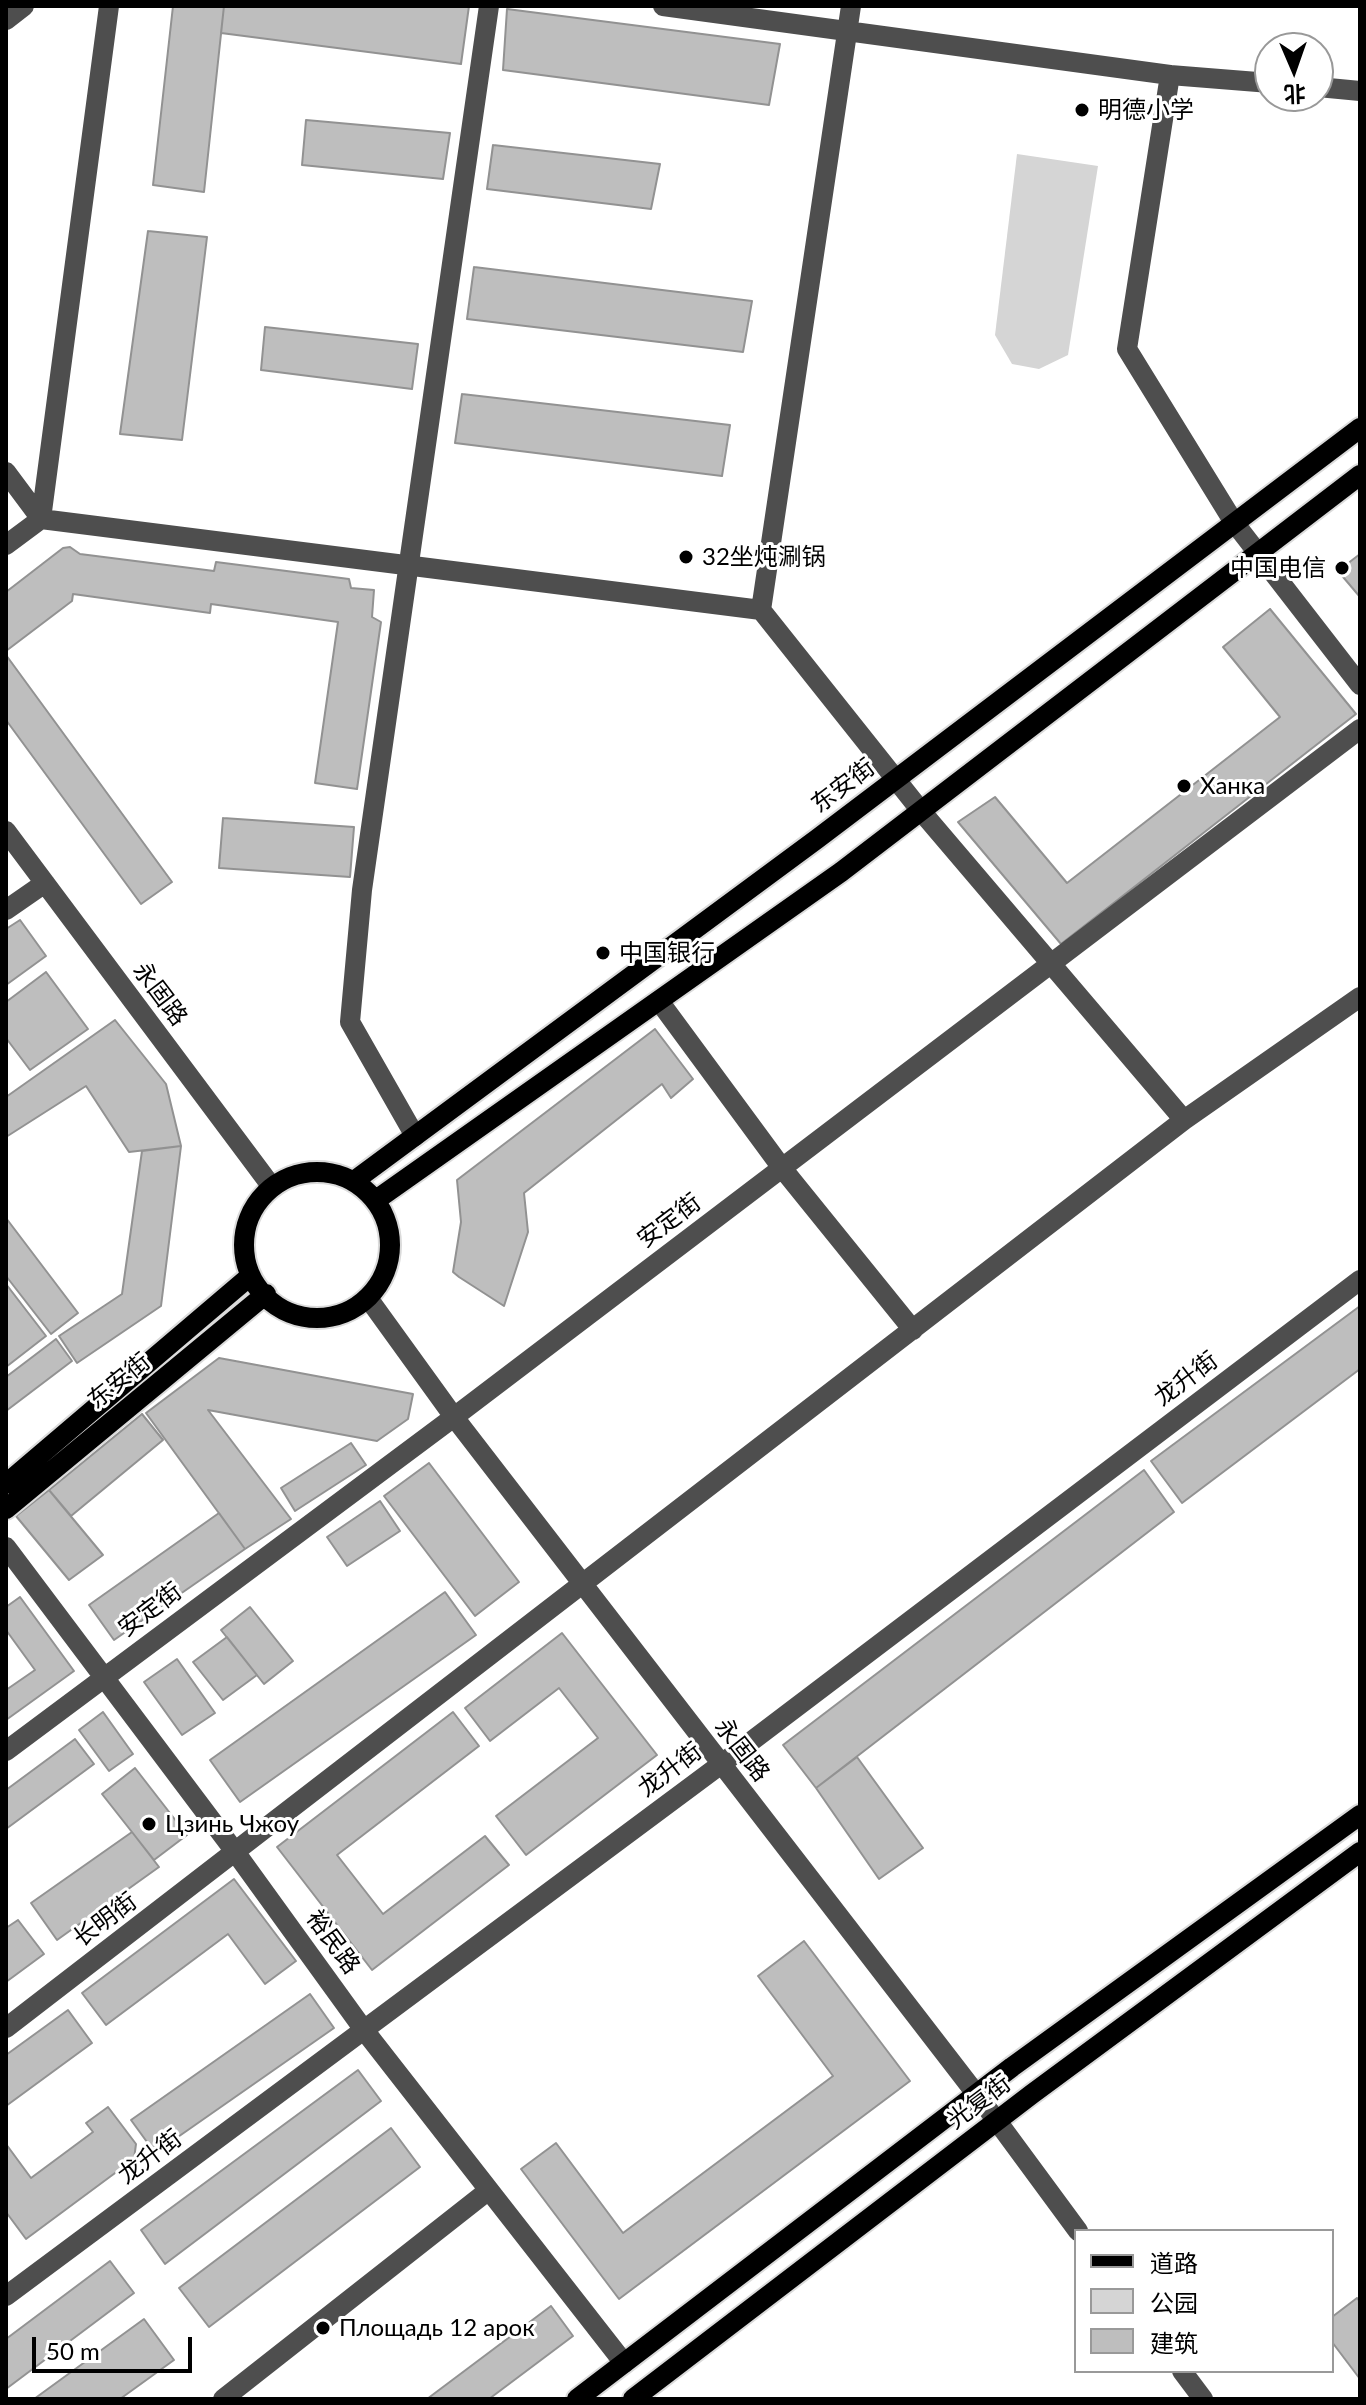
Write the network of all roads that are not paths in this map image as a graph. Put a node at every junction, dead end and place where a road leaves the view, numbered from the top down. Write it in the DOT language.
graph roads {
  1 [pos="24,6"];
  2 [pos="109,6"];
  3 [pos="489,6"];
  4 [pos="663,6"];
  5 [pos="851,6"];
  6 [pos="6,20"];
  7 [pos="847,31"];
  8 [pos="1170,75"];
  9 [pos="1254,82"];
  10 [pos="1334,89"];
  11 [pos="1360,91"];
  12 [pos="1360,428"];
  13 [pos="6,472"];
  14 [pos="1360,475"];
  15 [pos="41,519"];
  16 [pos="1233,521"];
  17 [pos="6,545"];
  18 [pos="1258,554"];
  19 [pos="410,565"];
  20 [pos="761,610"];
  21 [pos="1360,685"];
  22 [pos="1360,729"];
  23 [pos="896,779"];
  24 [pos="921,811"];
  25 [pos="6,831"];
  26 [pos="45,883"];
  27 [pos="6,910"];
  28 [pos="1051,964"];
  29 [pos="1360,997"];
  30 [pos="659,1001"];
  31 [pos="1184,1120"];
  32 [pos="415,1136"];
  33 [pos="782,1168"];
  34 [pos="354,1181"];
  35 [pos="272,1187"];
  36 [pos="376,1200"];
  37 [pos="249,1277"];
  38 [pos="1360,1280"];
  39 [pos="266,1294"];
  40 [pos="368,1298"];
  41 [pos="913,1330"];
  42 [pos="454,1417"];
  43 [pos="6,1484"];
  44 [pos="6,1509"];
  45 [pos="6,1547"];
  46 [pos="582,1585"];
  47 [pos="103,1677"];
  48 [pos="6,1751"];
  49 [pos="720,1765"];
  50 [pos="1360,1815"];
  51 [pos="1360,1852"];
  52 [pos="236,1853"];
  53 [pos="6,2028"];
  54 [pos="364,2030"];
  55 [pos="976,2094"];
  56 [pos="997,2121"];
  57 [pos="489,2190"];
  58 [pos="1077,2229"];
  59 [pos="9,2288"];
  60 [pos="624,2363"];
  61 [pos="1184,2373"];
  62 [pos="223,2399"];
  63 [pos="577,2399"];
  64 [pos="633,2399"];
  65 [pos="1203,2399"];
  1 -- 6 [label="street"];
  2 -- 15 [label="street"];
  3 -- 19 [label="street"];
  4 -- 7 [label="street"];
  5 -- 7 [label="street"];
  7 -- 8 [label="street"];
  7 -- 20 [label="street"];
  8 -- 9 [label="street"];
  8 -- 16 [label="street"];
  10 -- 11 [label="street"];
  12 -- 16 [label="main road, 东安街"];
  13 -- 15 [label="street"];
  14 -- 18 [label="main road"];
  15 -- 17 [label="street"];
  15 -- 19 [label="street"];
  16 -- 18 [label="street"];
  16 -- 23 [label="main road, 东安街"];
  18 -- 21 [label="street"];
  18 -- 24 [label="main road"];
  19 -- 20 [label="street"];
  19 -- 32 [label="street"];
  20 -- 23 [label="street"];
  22 -- 28 [label="street, 安定街"];
  23 -- 24 [label="street"];
  23 -- 32 [label="main road, 东安街"];
  24 -- 28 [label="street"];
  24 -- 30 [label="main road"];
  25 -- 26 [label="street, 永固路"];
  26 -- 27 [label="street"];
  26 -- 35 [label="street, 永固路"];
  28 -- 31 [label="street"];
  28 -- 33 [label="street, 安定街"];
  29 -- 31 [label="street, 长明街"];
  30 -- 33 [label="street"];
  30 -- 36 [label="main road"];
  31 -- 41 [label="street, 长明街"];
  32 -- 34 [label="main road, 东安街"];
  33 -- 41 [label="street"];
  33 -- 42 [label="street, 安定街"];
  34 -- 35 [label="main road"];
  34 -- 36 [label="main road"];
  35 -- 37 [label="main road"];
  36 -- 40 [label="main road"];
  37 -- 39 [label="main road"];
  37 -- 43 [label="main road, 东安街"];
  38 -- 49 [label="street, 龙升街"];
  39 -- 40 [label="main road"];
  39 -- 44 [label="main road, 东安街"];
  40 -- 42 [label="street, 永固路"];
  41 -- 46 [label="street, 长明街"];
  42 -- 46 [label="street, 永固路"];
  42 -- 47 [label="street, 安定街"];
  45 -- 47 [label="street, 裕民路"];
  46 -- 49 [label="street, 永固路"];
  46 -- 52 [label="street, 长明街"];
  47 -- 48 [label="street, 安定街"];
  47 -- 52 [label="street, 裕民路"];
  49 -- 54 [label="street, 龙升街"];
  49 -- 55 [label="street, 永固路"];
  50 -- 55 [label="main road, 光复街"];
  51 -- 56 [label="main road, 光复街"];
  52 -- 53 [label="street, 长明街"];
  52 -- 54 [label="street, 裕民路"];
  54 -- 57 [label="street, 裕民路"];
  54 -- 59 [label="street, 龙升街"];
  55 -- 56 [label="street, 永固路"];
  55 -- 60 [label="main road, 光复街"];
  56 -- 58 [label="street, 永固路"];
  56 -- 64 [label="main road, 光复街"];
  57 -- 60 [label="street, 裕民路"];
  57 -- 62 [label="street"];
  60 -- 63 [label="main road, 光复街"];
  61 -- 65 [label="street"];
}
